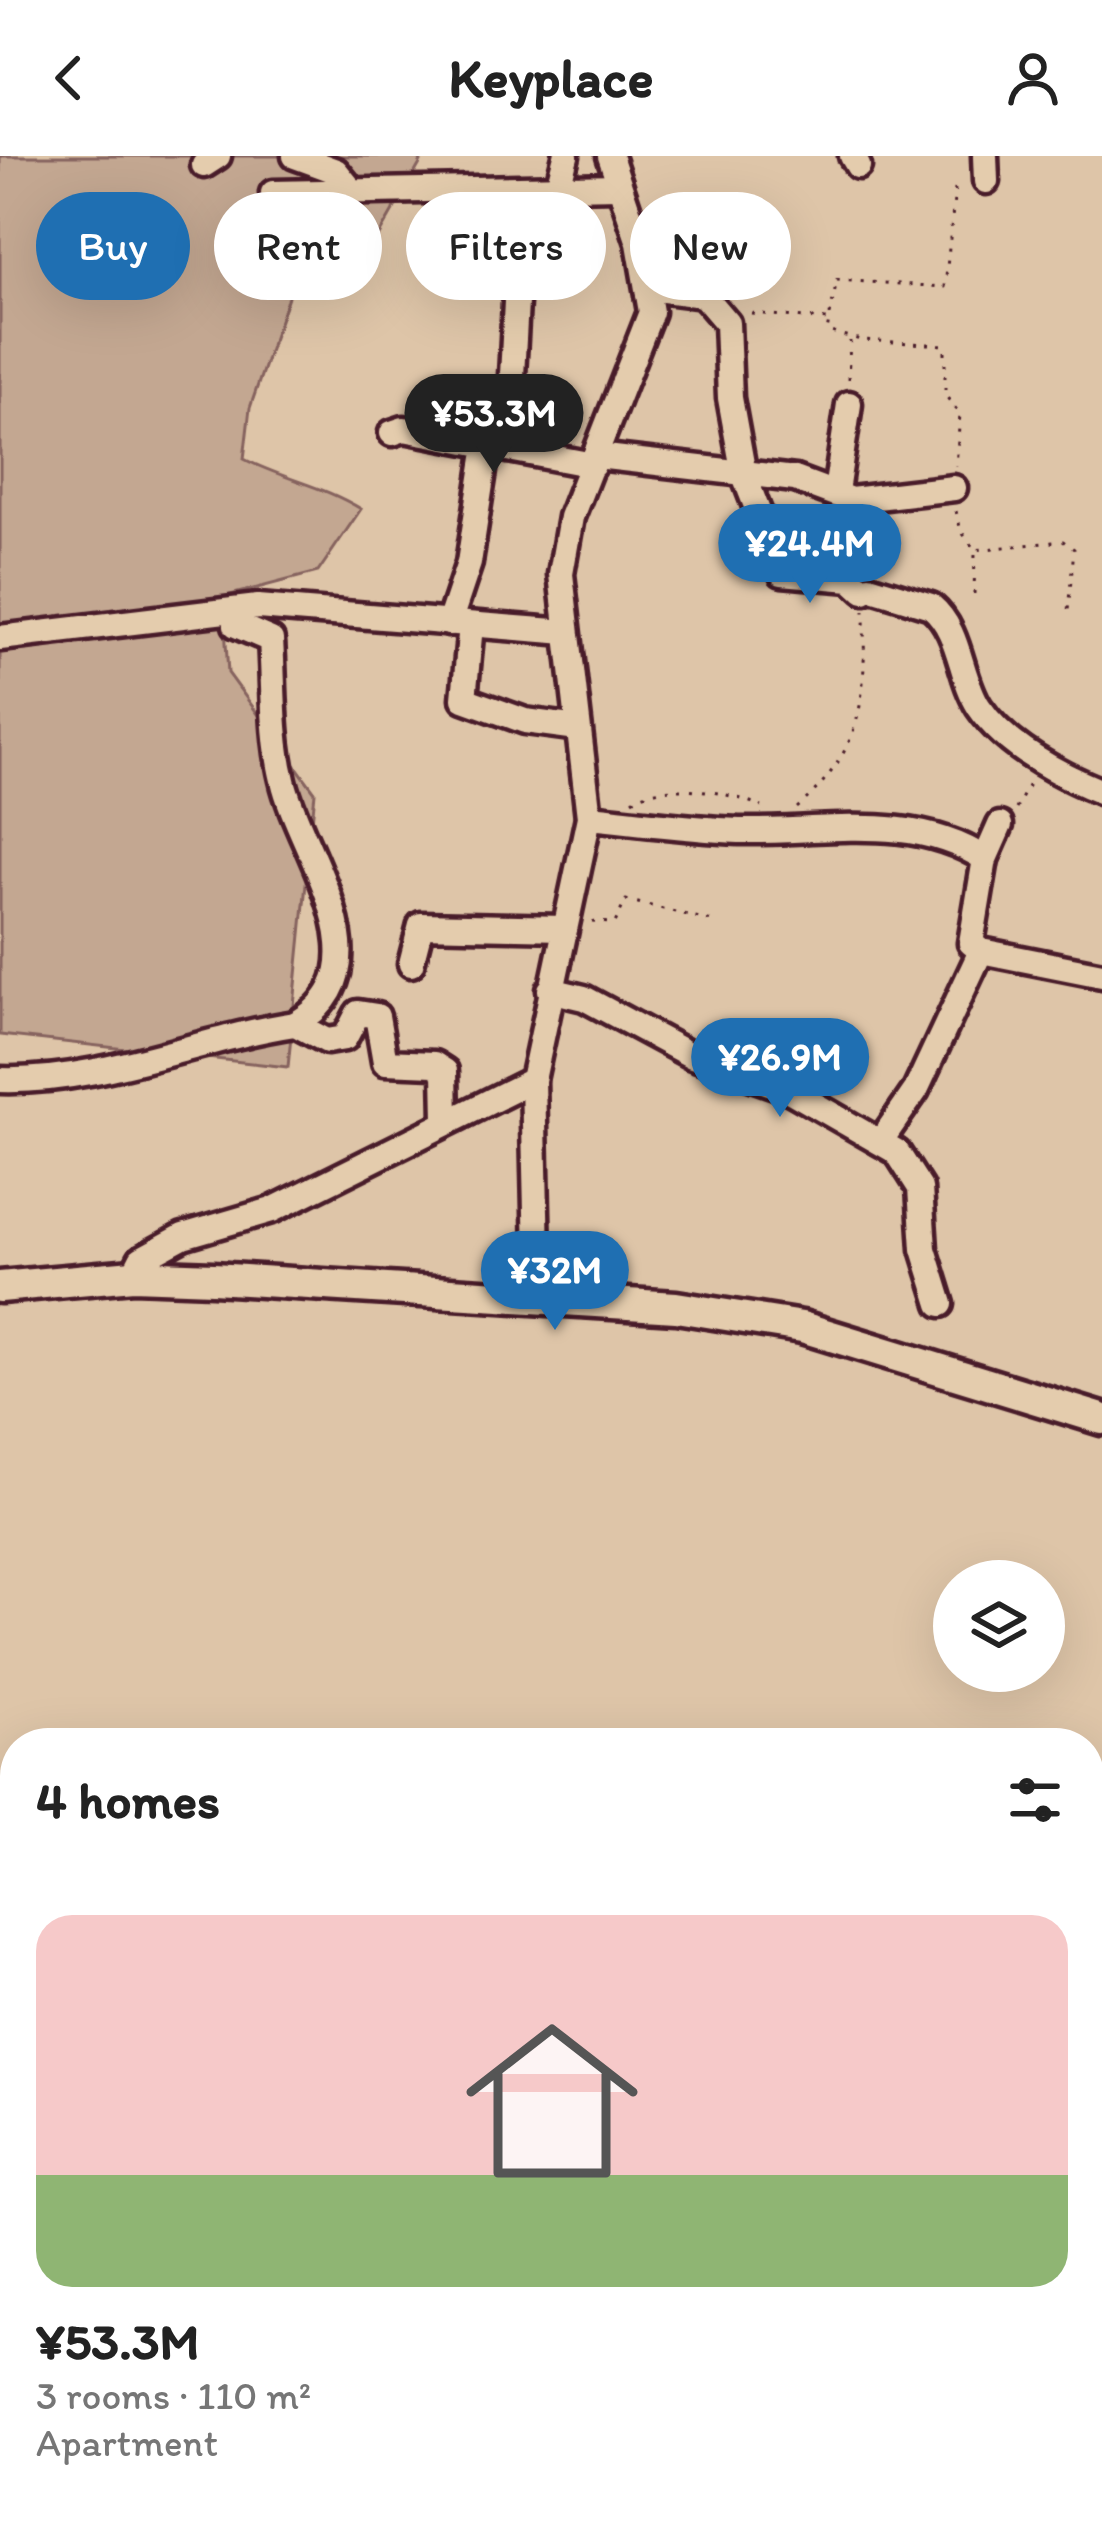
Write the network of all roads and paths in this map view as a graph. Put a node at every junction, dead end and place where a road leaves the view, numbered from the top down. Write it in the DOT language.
graph roads {
  1 [pos="295,156"];
  2 [pos="566,156"];
  3 [pos="610,156"];
  4 [pos="618,186"];
  5 [pos="956,188"];
  6 [pos="506,190"];
  7 [pos="557,190"];
  8 [pos="352,191"];
  9 [pos="312,192"];
  10 [pos="630,227"];
  11 [pos="650,300"];
  12 [pos="708,300"];
  13 [pos="752,313"];
  14 [pos="830,320"];
  15 [pos="850,339"];
  16 [pos="849,404"];
  17 [pos="392,434"];
  18 [pos="498,447"];
  19 [pos="595,461"];
  20 [pos="744,475"];
  21 [pos="954,488"];
  22 [pos="836,492"];
  23 [pos="975,550"];
  24 [pos="864,591"];
  25 [pos="974,594"];
  26 [pos="1068,611"];
  27 [pos="460,624"];
  28 [pos="236,625"];
  29 [pos="566,632"];
  30 [pos="0,638"];
  31 [pos="578,728"];
  32 [pos="1042,764"];
  33 [pos="1102,791"];
  34 [pos="624,807"];
  35 [pos="589,817"];
  36 [pos="785,823"];
  37 [pos="1000,825"];
  38 [pos="985,860"];
  39 [pos="712,921"];
  40 [pos="561,939"];
  41 [pos="981,951"];
  42 [pos="411,964"];
  43 [pos="1102,975"];
  44 [pos="550,990"];
  45 [pos="295,1024"];
  46 [pos="0,1080"];
  47 [pos="533,1080"];
  48 [pos="446,1120"];
  49 [pos="880,1142"];
  50 [pos="133,1276"];
  51 [pos="0,1287"];
  52 [pos="538,1299"];
  53 [pos="941,1304"];
  54 [pos="1102,1419"];
  1 -- 8 [label="street"];
  2 -- 7 [label="street"];
  3 -- 4 [label="street"];
  4 -- 7 [label="street"];
  4 -- 10 [label="street"];
  5 -- 14 [label="path"];
  6 -- 7 [label="street"];
  6 -- 8 [label="street"];
  6 -- 18 [label="street"];
  8 -- 9 [label="street"];
  11 -- 19 [label="street"];
  12 -- 20 [label="street"];
  13 -- 14 [label="path"];
  14 -- 15 [label="path"];
  15 -- 16 [label="path"];
  15 -- 21 [label="path"];
  16 -- 22 [label="street"];
  17 -- 18 [label="street"];
  18 -- 19 [label="street"];
  18 -- 27 [label="street"];
  19 -- 20 [label="street"];
  19 -- 29 [label="street"];
  20 -- 22 [label="street"];
  20 -- 24 [label="street"];
  21 -- 22 [label="street"];
  21 -- 23 [label="path"];
  23 -- 25 [label="path"];
  23 -- 26 [label="path"];
  24 -- 32 [label="street"];
  24 -- 36 [label="path"];
  27 -- 29 [label="street"];
  27 -- 30 [label="street"];
  27 -- 31 [label="street"];
  28 -- 45 [label="street"];
  29 -- 31 [label="street"];
  31 -- 35 [label="street"];
  32 -- 33 [label="street"];
  32 -- 37 [label="path"];
  34 -- 36 [label="path"];
  35 -- 36 [label="street"];
  35 -- 40 [label="street"];
  36 -- 38 [label="street"];
  37 -- 38 [label="street"];
  38 -- 41 [label="street"];
  39 -- 40 [label="path"];
  40 -- 42 [label="street"];
  40 -- 44 [label="street"];
  41 -- 43 [label="street"];
  41 -- 49 [label="street"];
  44 -- 47 [label="street"];
  44 -- 49 [label="street"];
  45 -- 46 [label="street"];
  45 -- 48 [label="street"];
  47 -- 48 [label="street"];
  47 -- 52 [label="street"];
  48 -- 50 [label="street"];
  49 -- 53 [label="street"];
  50 -- 51 [label="main road"];
  50 -- 52 [label="main road"];
  52 -- 54 [label="main road"];
}
